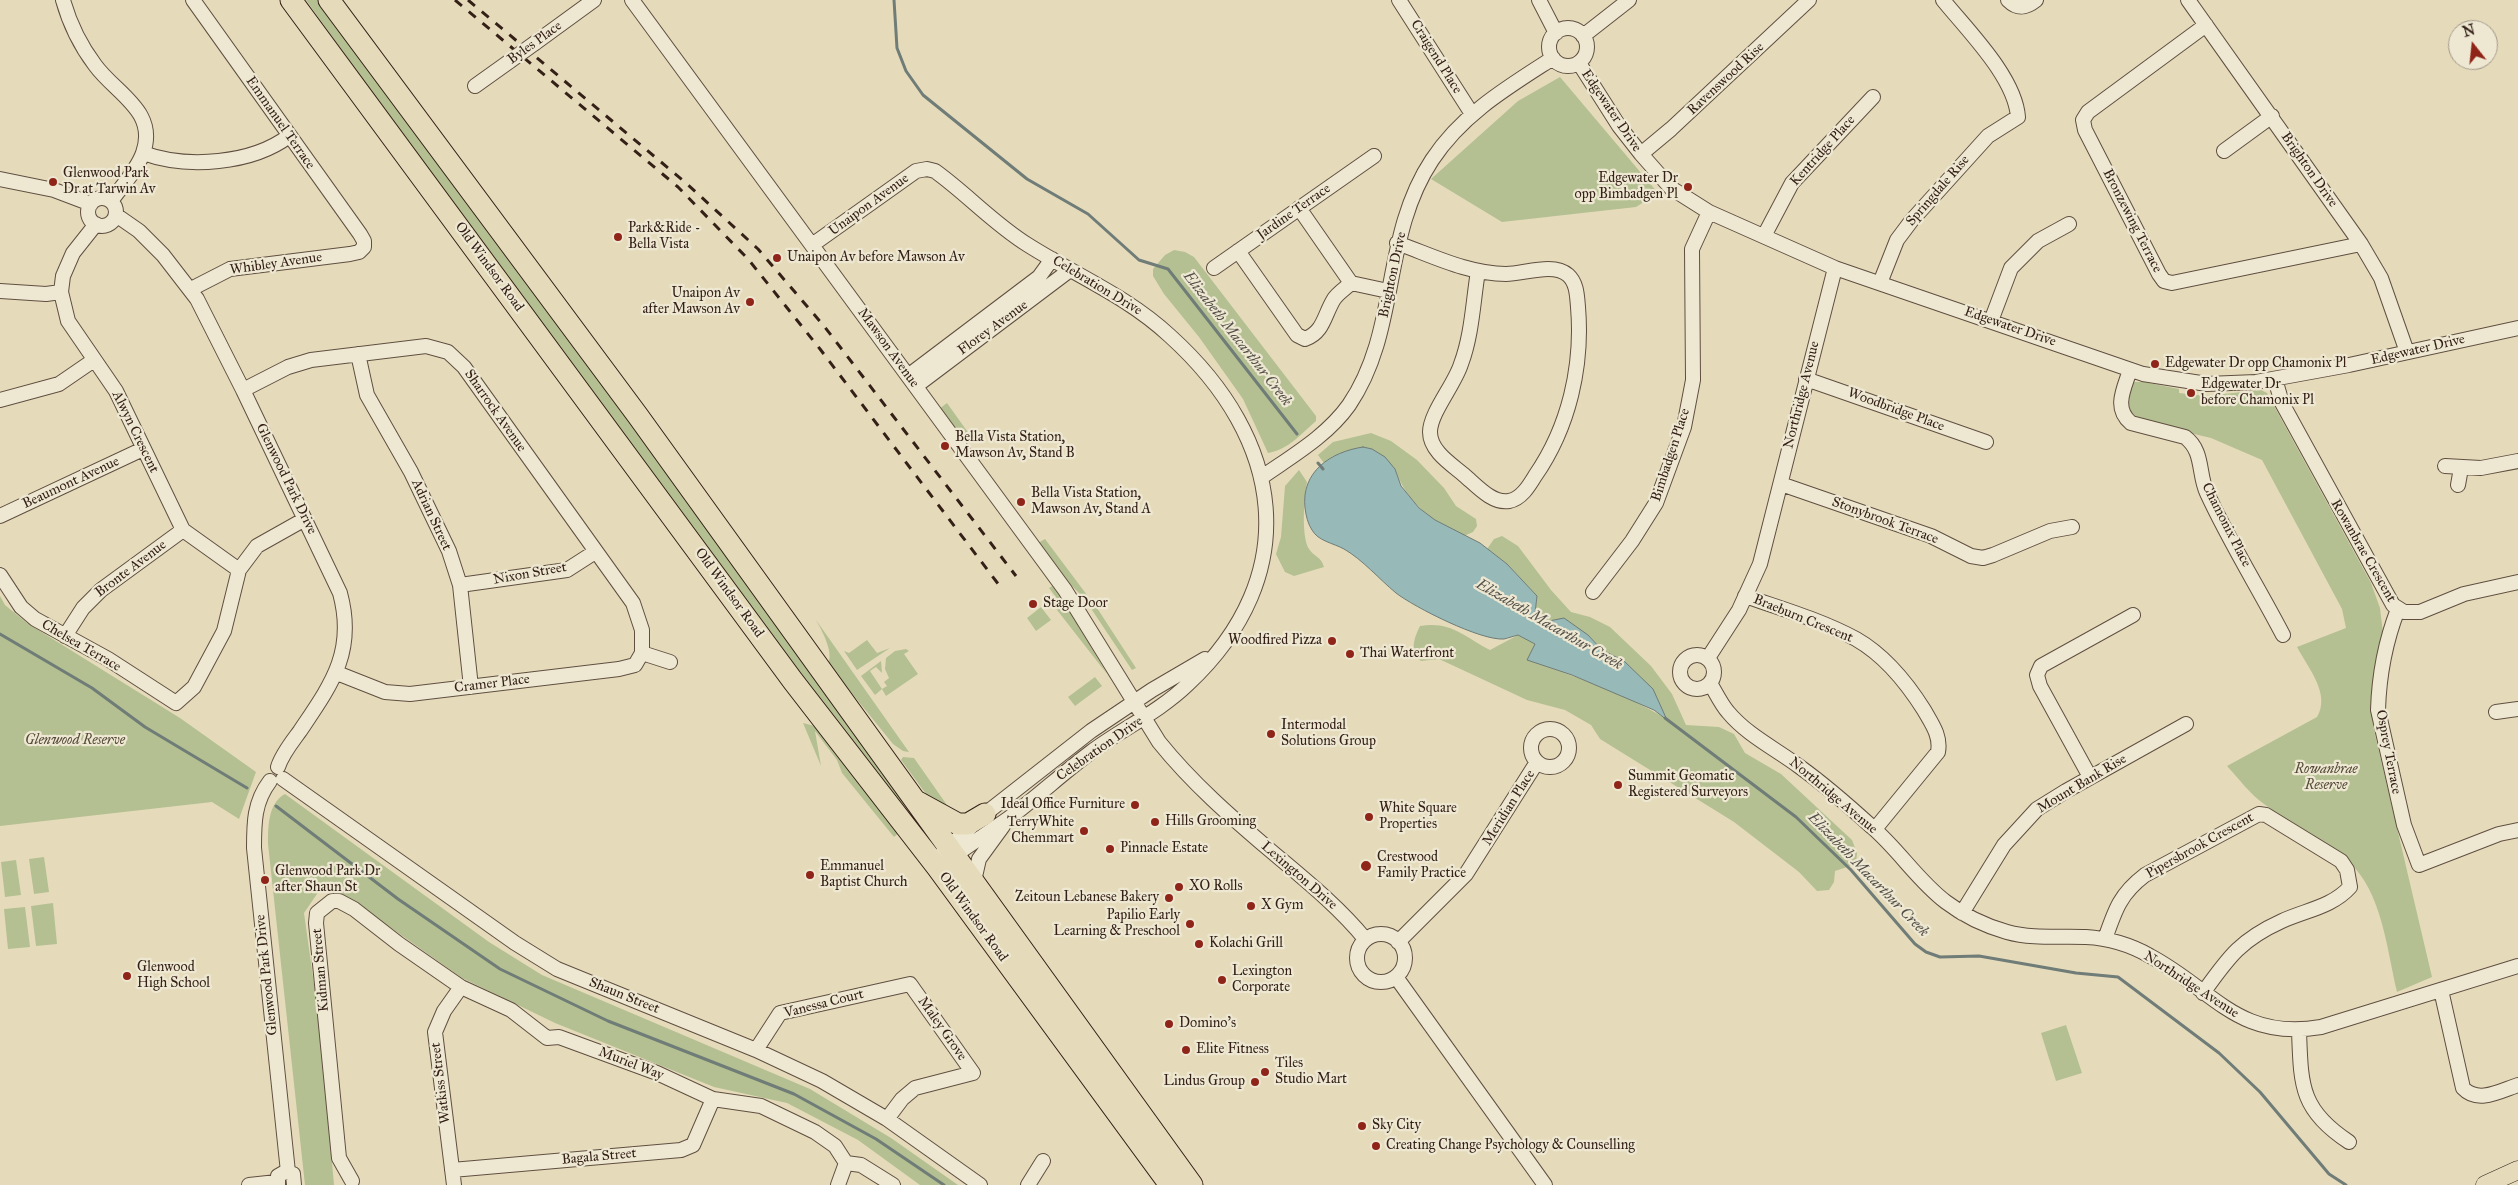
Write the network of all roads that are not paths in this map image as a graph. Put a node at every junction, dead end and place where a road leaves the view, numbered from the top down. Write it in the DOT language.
graph roads {
  1 [pos="63,0"];
  2 [pos="193,0"];
  3 [pos="291,0"];
  4 [pos="329,0"];
  5 [pos="594,0"];
  6 [pos="632,0"];
  7 [pos="1399,0"];
  8 [pos="1539,0"];
  9 [pos="1629,0"];
  10 [pos="1809,0"];
  11 [pos="1943,0"];
  12 [pos="2008,0"];
  13 [pos="2036,0"];
  14 [pos="2188,0"];
  15 [pos="2206,25"];
  16 [pos="1556,33"];
  17 [pos="1583,36"];
  18 [pos="1553,58"];
  19 [pos="1579,63"];
  20 [pos="475,86"];
  21 [pos="1873,97"];
  22 [pos="1472,114"];
  23 [pos="2272,116"];
  24 [pos="289,136"];
  25 [pos="2224,151"];
  26 [pos="143,153"];
  27 [pos="1641,154"];
  28 [pos="1374,156"];
  29 [pos="927,169"];
  30 [pos="0,179"];
  31 [pos="111,201"];
  32 [pos="91,204"];
  33 [pos="1300,208"];
  34 [pos="1709,212"];
  35 [pos="116,215"];
  36 [pos="96,224"];
  37 [pos="2069,224"];
  38 [pos="1764,236"];
  39 [pos="1397,243"];
  40 [pos="2361,244"];
  41 [pos="812,245"];
  42 [pos="364,247"];
  43 [pos="1238,251"];
  44 [pos="1052,259"];
  45 [pos="1214,268"];
  46 [pos="1835,268"];
  47 [pos="1070,270"];
  48 [pos="1478,271"];
  49 [pos="1351,283"];
  50 [pos="1880,283"];
  51 [pos="191,289"];
  52 [pos="0,291"];
  53 [pos="1388,291"];
  54 [pos="61,292"];
  55 [pos="1991,321"];
  56 [pos="2518,328"];
  57 [pos="2407,352"];
  58 [pos="358,354"];
  59 [pos="94,360"];
  60 [pos="2130,370"];
  61 [pos="1806,379"];
  62 [pos="2275,379"];
  63 [pos="912,381"];
  64 [pos="243,390"];
  65 [pos="0,400"];
  66 [pos="1986,442"];
  67 [pos="143,449"];
  68 [pos="2518,461"];
  69 [pos="2445,466"];
  70 [pos="2461,468"];
  71 [pos="1262,477"];
  72 [pos="1781,484"];
  73 [pos="2458,485"];
  74 [pos="0,516"];
  75 [pos="306,519"];
  76 [pos="2072,527"];
  77 [pos="183,530"];
  78 [pos="595,552"];
  79 [pos="239,570"];
  80 [pos="0,575"];
  81 [pos="2518,582"];
  82 [pos="460,585"];
  83 [pos="1593,592"];
  84 [pos="1745,596"];
  85 [pos="2398,609"];
  86 [pos="2133,615"];
  87 [pos="2283,635"];
  88 [pos="65,636"];
  89 [pos="642,653"];
  90 [pos="1216,653"];
  91 [pos="1708,658"];
  92 [pos="670,662"];
  93 [pos="337,673"];
  94 [pos="1710,683"];
  95 [pos="471,687"];
  96 [pos="1135,701"];
  97 [pos="2518,709"];
  98 [pos="2496,712"];
  99 [pos="1144,717"];
  100 [pos="2186,724"];
  101 [pos="1537,762"];
  102 [pos="277,776"];
  103 [pos="2090,777"];
  104 [pos="914,800"];
  105 [pos="985,814"];
  106 [pos="1009,818"];
  107 [pos="1875,829"];
  108 [pos="2518,830"];
  109 [pos="943,858"];
  110 [pos="974,881"];
  111 [pos="1962,913"];
  112 [pos="1365,939"];
  113 [pos="2105,939"];
  114 [pos="1398,942"];
  115 [pos="2518,966"];
  116 [pos="1396,977"];
  117 [pos="910,984"];
  118 [pos="461,987"];
  119 [pos="2441,990"];
  120 [pos="2203,993"];
  121 [pos="2299,1031"];
  122 [pos="547,1038"];
  123 [pos="756,1050"];
  124 [pos="2518,1085"];
  125 [pos="713,1098"];
  126 [pos="887,1119"];
  127 [pos="2350,1142"];
  128 [pos="1043,1161"];
  129 [pos="846,1163"];
  130 [pos="452,1170"];
  131 [pos="2518,1170"];
  132 [pos="288,1172"];
  133 [pos="352,1181"];
  134 [pos="278,1183"];
  135 [pos="249,1185"];
  136 [pos="294,1185"];
  137 [pos="454,1185"];
  138 [pos="838,1185"];
  139 [pos="893,1185"];
  140 [pos="980,1185"];
  141 [pos="1028,1185"];
  142 [pos="1170,1185"];
  143 [pos="1192,1185"];
  144 [pos="1545,1185"];
  145 [pos="2485,1185"];
  1 -- 26 [label="street"];
  2 -- 24 [label="street, Emmanuel Terrace"];
  3 -- 109 [label="highway, Old Windsor Road"];
  4 -- 104 [label="highway, Old Windsor Road"];
  5 -- 20 [label="street, Byles Place, bridge"];
  6 -- 41 [label="street, Mawson Avenue"];
  7 -- 22 [label="street, Craigend Place"];
  8 -- 16 [label="street"];
  9 -- 17 [label="street"];
  10 -- 27 [label="street, Ravenswood Rise"];
  11 -- 50 [label="street, Springdale Rise"];
  12 -- 13 [label="street"];
  14 -- 15 [label="street, Brighton Drive"];
  15 -- 23 [label="street, Brighton Drive"];
  15 -- 40 [label="street, Bronzewing Terrace"];
  16 -- 17 [label="street"];
  16 -- 18 [label="street"];
  17 -- 19 [label="street"];
  18 -- 19 [label="street"];
  18 -- 22 [label="street, Brighton Drive"];
  19 -- 27 [label="street, Edgewater Drive"];
  21 -- 38 [label="street, Kentridge Place"];
  22 -- 39 [label="street, Brighton Drive"];
  23 -- 25 [label="street"];
  23 -- 40 [label="street, Brighton Drive"];
  24 -- 26 [label="street"];
  24 -- 42 [label="street, Emmanuel Terrace"];
  26 -- 31 [label="street"];
  27 -- 34 [label="street, Edgewater Drive"];
  28 -- 33 [label="street, Jardine Terrace"];
  29 -- 41 [label="street, Unaipon Avenue"];
  29 -- 44 [label="street, Celebration Drive"];
  30 -- 32 [label="street"];
  31 -- 32 [label="street"];
  31 -- 35 [label="street"];
  32 -- 36 [label="street"];
  33 -- 43 [label="street, Jardine Terrace"];
  33 -- 49 [label="street"];
  34 -- 38 [label="street, Edgewater Drive"];
  34 -- 83 [label="street, Bimbadgen Place"];
  35 -- 36 [label="street"];
  35 -- 51 [label="street, Glenwood Park Drive"];
  36 -- 54 [label="street, Alwyn Crescent"];
  37 -- 55 [label="street"];
  38 -- 46 [label="street, Edgewater Drive"];
  39 -- 48 [label="street"];
  39 -- 53 [label="street, Brighton Drive"];
  40 -- 57 [label="street, Brighton Drive"];
  41 -- 63 [label="street, Mawson Avenue"];
  42 -- 51 [label="street, Whibley Avenue"];
  43 -- 45 [label="street, Jardine Terrace"];
  43 -- 49 [label="street"];
  44 -- 47 [label="street, Celebration Drive"];
  44 -- 63 [label="street, Florey Avenue"];
  46 -- 50 [label="street, Edgewater Drive"];
  46 -- 61 [label="street, Northridge Avenue"];
  47 -- 63 [label="street, Florey Avenue"];
  47 -- 71 [label="street, Celebration Drive"];
  48 -- 48 [label="street"];
  49 -- 53 [label="street"];
  50 -- 55 [label="street, Edgewater Drive"];
  51 -- 64 [label="street, Glenwood Park Drive"];
  52 -- 54 [label="street"];
  53 -- 71 [label="street, Brighton Drive"];
  54 -- 59 [label="street, Alwyn Crescent"];
  55 -- 60 [label="street, Edgewater Drive"];
  56 -- 57 [label="street, Edgewater Drive"];
  57 -- 62 [label="street, Edgewater Drive"];
  58 -- 64 [label="street, Sharrock Avenue"];
  58 -- 78 [label="street, Sharrock Avenue"];
  58 -- 82 [label="street, Adrian Street"];
  59 -- 65 [label="street"];
  59 -- 67 [label="street, Alwyn Crescent"];
  60 -- 62 [label="street, Edgewater Drive"];
  60 -- 87 [label="street, Chamonix Place"];
  61 -- 66 [label="street, Woodbridge Place"];
  61 -- 72 [label="street, Northridge Avenue"];
  62 -- 85 [label="street, Rowanbrae Crescent"];
  63 -- 96 [label="street, Mawson Avenue"];
  64 -- 75 [label="street, Glenwood Park Drive"];
  67 -- 74 [label="street, Beaumont Avenue"];
  67 -- 77 [label="street, Alwyn Crescent"];
  68 -- 70 [label="street"];
  69 -- 70 [label="street"];
  70 -- 73 [label="street"];
  71 -- 90 [label="street, Celebration Drive"];
  72 -- 76 [label="street, Stonybrook Terrace"];
  72 -- 84 [label="street, Northridge Avenue"];
  75 -- 79 [label="street"];
  75 -- 93 [label="street, Glenwood Park Drive"];
  77 -- 79 [label="street, Alwyn Crescent"];
  77 -- 88 [label="street, Bronte Avenue"];
  78 -- 82 [label="street, Nixon Street"];
  78 -- 89 [label="street, Sharrock Avenue"];
  79 -- 88 [label="street, Chelsea Terrace"];
  80 -- 88 [label="street, Chelsea Terrace"];
  81 -- 85 [label="street, Rowanbrae Crescent"];
  82 -- 95 [label="street, Adrian Street"];
  84 -- 91 [label="street, Northridge Avenue"];
  84 -- 107 [label="street, Braeburn Crescent"];
  85 -- 108 [label="street, Osprey Terrace"];
  86 -- 103 [label="street"];
  89 -- 92 [label="street"];
  89 -- 95 [label="street, Cramer Place"];
  90 -- 96 [label="street, Celebration Drive"];
  90 -- 99 [label="street, Celebration Drive"];
  91 -- 94 [label="street, Northridge Avenue"];
  91 -- 94 [label="street"];
  93 -- 95 [label="street, Cramer Place"];
  93 -- 102 [label="street, Glenwood Park Drive"];
  94 -- 107 [label="street, Northridge Avenue"];
  96 -- 99 [label="street, Lexington Drive"];
  96 -- 105 [label="street, Celebration Drive"];
  97 -- 98 [label="street"];
  99 -- 106 [label="street, Celebration Drive"];
  99 -- 112 [label="street, Lexington Drive"];
  100 -- 103 [label="street, Mount Bank Rise"];
  101 -- 114 [label="street, Meridian Place"];
  102 -- 123 [label="street, Shaun Street"];
  102 -- 132 [label="street, Glenwood Park Drive"];
  103 -- 111 [label="street, Mount Bank Rise"];
  104 -- 105 [label="highway"];
  104 -- 109 [label="highway, Old Windsor Road"];
  105 -- 109 [label="street, Celebration Drive"];
  106 -- 109 [label="street, Celebration Drive"];
  106 -- 110 [label="street"];
  107 -- 111 [label="street, Northridge Avenue"];
  109 -- 110 [label="highway, Old Windsor Road"];
  109 -- 142 [label="highway, Old Windsor Road"];
  110 -- 143 [label="highway, Old Windsor Road"];
  111 -- 113 [label="street, Northridge Avenue"];
  112 -- 114 [label="street"];
  112 -- 116 [label="street"];
  113 -- 120 [label="street, Northridge Avenue"];
  113 -- 120 [label="street, Pipersbrook Crescent"];
  114 -- 116 [label="street"];
  115 -- 119 [label="street, Northridge Avenue"];
  116 -- 144 [label="street"];
  117 -- 123 [label="street, Vanessa Court"];
  117 -- 126 [label="street, Maley Grove"];
  118 -- 122 [label="street, Kidman Street"];
  118 -- 130 [label="street, Watkiss Street"];
  118 -- 133 [label="street, Kidman Street"];
  119 -- 121 [label="street, Northridge Avenue"];
  119 -- 124 [label="street"];
  120 -- 121 [label="street, Northridge Avenue"];
  121 -- 127 [label="street"];
  122 -- 125 [label="street, Muriel Way"];
  123 -- 126 [label="street, Shaun Street"];
  125 -- 129 [label="street, Muriel Way"];
  125 -- 130 [label="street, Bagala Street"];
  126 -- 140 [label="street, Shaun Street"];
  128 -- 141 [label="street"];
  129 -- 138 [label="street"];
  129 -- 139 [label="street"];
  130 -- 137 [label="street, Watkiss Street"];
  131 -- 145 [label="main road"];
  132 -- 134 [label="street"];
  132 -- 136 [label="street, Glenwood Park Drive"];
  134 -- 135 [label="street"];
}
